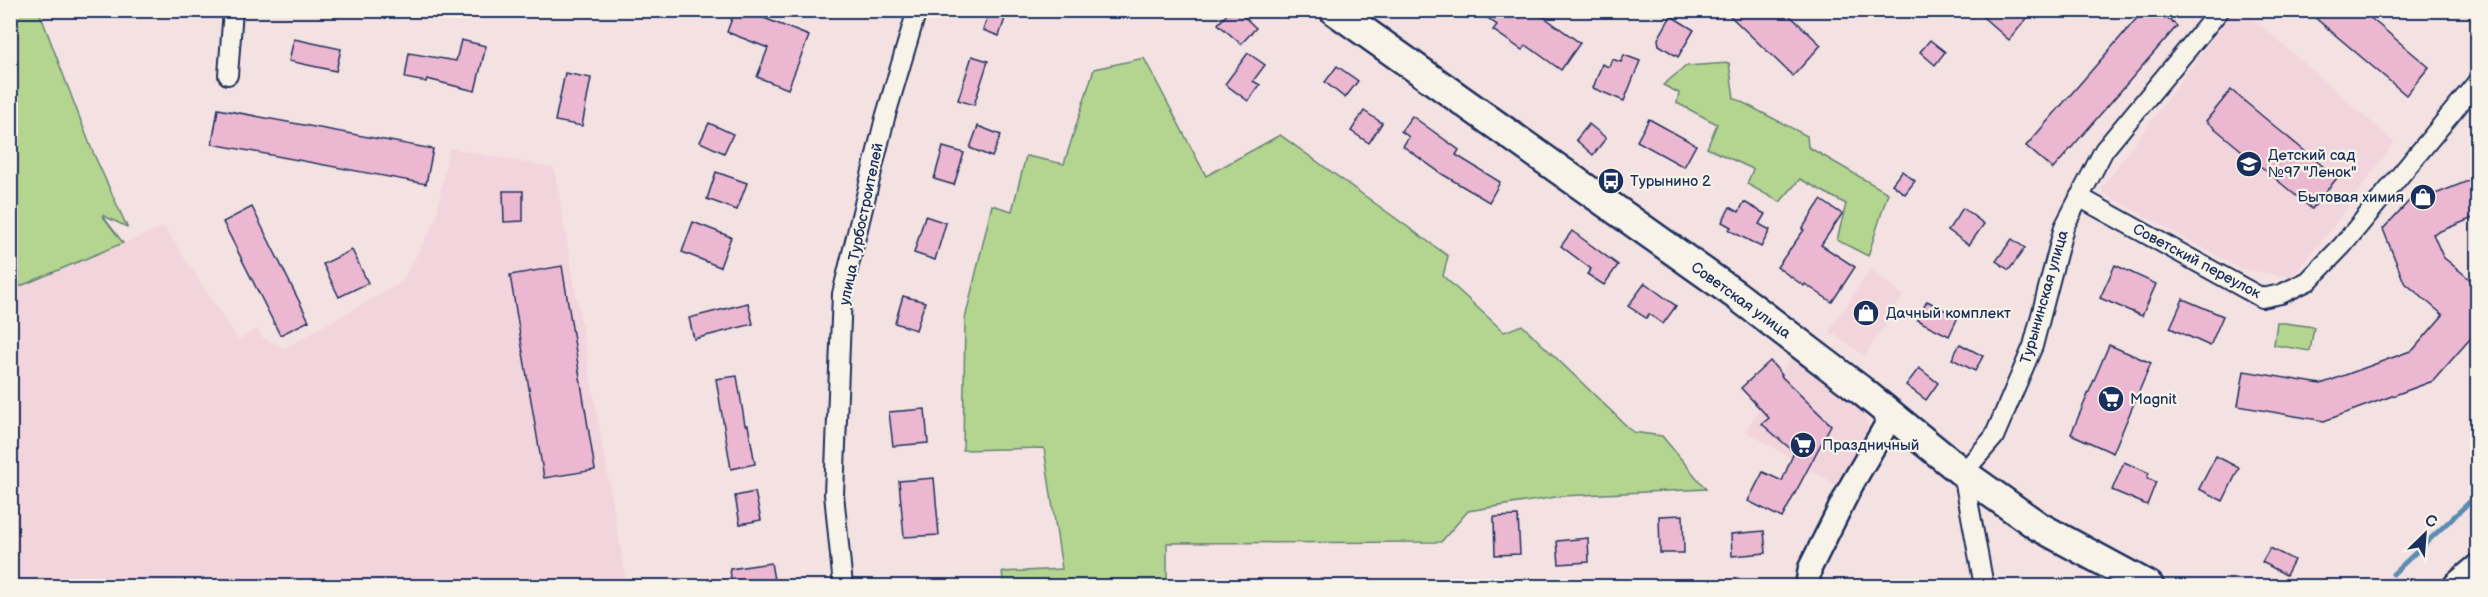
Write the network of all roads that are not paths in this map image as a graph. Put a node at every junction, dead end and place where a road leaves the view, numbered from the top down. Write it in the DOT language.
graph roads {
  1 [pos="233,10"];
  2 [pos="917,10"];
  3 [pos="1334,10"];
  4 [pos="2220,10"];
  5 [pos="228,75"];
  6 [pos="2478,81"];
  7 [pos="2079,197"];
  8 [pos="1892,415"];
  9 [pos="1964,473"];
  10 [pos="2478,569"];
  11 [pos="843,586"];
  12 [pos="1807,586"];
  13 [pos="1984,586"];
  14 [pos="2150,586"];
  15 [pos="2458,586"];
  1 -- 5 [label="street"];
  2 -- 11 [label="street, улица Турбостроителей"];
  3 -- 8 [label="main road, Советская улица"];
  4 -- 7 [label="street, Турынинская улица"];
  6 -- 7 [label="street, Советский переулок"];
  7 -- 9 [label="street, Турынинская улица"];
  8 -- 9 [label="main road, Советская улица"];
  8 -- 12 [label="street"];
  9 -- 13 [label="street"];
  9 -- 14 [label="main road, Советская улица"];
  10 -- 15 [label="main road"];
}
